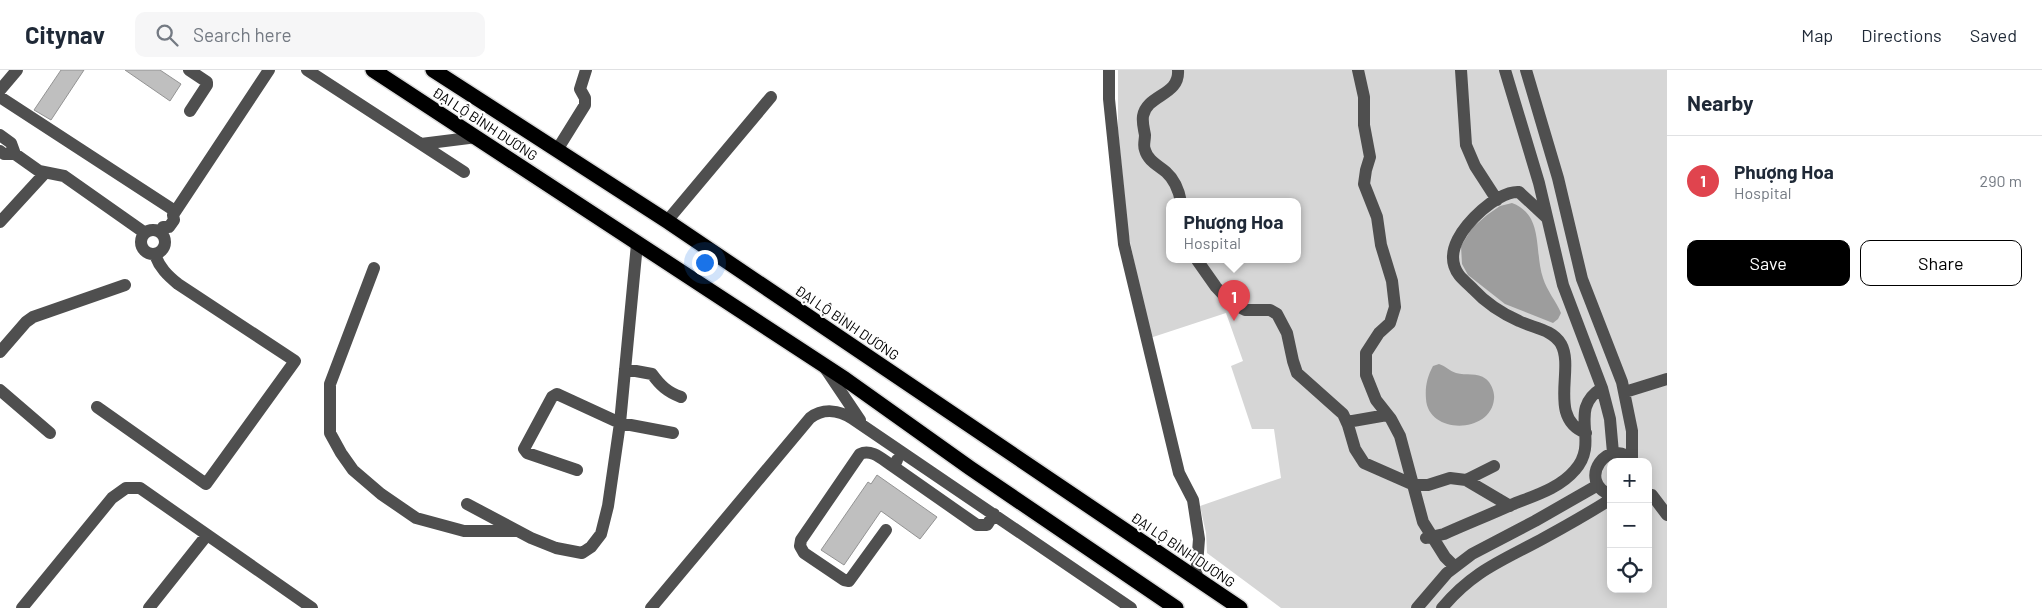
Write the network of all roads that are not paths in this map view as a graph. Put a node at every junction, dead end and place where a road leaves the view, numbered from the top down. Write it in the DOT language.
graph roads {
  1 [pos="17,70"];
  2 [pos="189,70"];
  3 [pos="269,70"];
  4 [pos="307,70"];
  5 [pos="373,70"];
  6 [pos="433,70"];
  7 [pos="586,70"];
  8 [pos="1109,70"];
  9 [pos="1178,70"];
  10 [pos="1358,70"];
  11 [pos="1461,70"];
  12 [pos="1505,70"];
  13 [pos="1526,70"];
  14 [pos="0,90"];
  15 [pos="0,97"];
  16 [pos="771,97"];
  17 [pos="190,111"];
  18 [pos="0,135"];
  19 [pos="476,137"];
  20 [pos="421,144"];
  21 [pos="557,150"];
  22 [pos="0,151"];
  23 [pos="15,154"];
  24 [pos="464,172"];
  25 [pos="45,173"];
  26 [pos="1180,198"];
  27 [pos="1497,200"];
  28 [pos="174,213"];
  29 [pos="1546,216"];
  30 [pos="667,221"];
  31 [pos="0,222"];
  32 [pos="162,229"];
  33 [pos="145,233"];
  34 [pos="637,244"];
  35 [pos="155,254"];
  36 [pos="1199,263"];
  37 [pos="374,268"];
  38 [pos="125,285"];
  39 [pos="0,352"];
  40 [pos="820,362"];
  41 [pos="625,369"];
  42 [pos="1667,378"];
  43 [pos="1602,388"];
  44 [pos="0,390"];
  45 [pos="1624,392"];
  46 [pos="681,396"];
  47 [pos="97,408"];
  48 [pos="1388,415"];
  49 [pos="1347,422"];
  50 [pos="620,423"];
  51 [pos="869,430"];
  52 [pos="50,433"];
  53 [pos="673,433"];
  54 [pos="1586,433"];
  55 [pos="902,452"];
  56 [pos="1613,453"];
  57 [pos="1630,458"];
  58 [pos="1633,458"];
  59 [pos="1494,466"];
  60 [pos="894,467"];
  61 [pos="577,470"];
  62 [pos="1466,480"];
  63 [pos="1414,485"];
  64 [pos="1598,485"];
  65 [pos="1607,494"];
  66 [pos="1652,495"];
  67 [pos="1652,496"];
  68 [pos="1607,499"];
  69 [pos="1667,499"];
  70 [pos="467,504"];
  71 [pos="1510,506"];
  72 [pos="994,514"];
  73 [pos="1667,515"];
  74 [pos="886,530"];
  75 [pos="519,532"];
  76 [pos="207,535"];
  77 [pos="1428,537"];
  78 [pos="1455,567"];
  79 [pos="1196,578"];
  80 [pos="1117,604"];
  81 [pos="22,608"];
  82 [pos="149,608"];
  83 [pos="312,608"];
  84 [pos="651,608"];
  85 [pos="1131,608"];
  86 [pos="1176,608"];
  87 [pos="1240,608"];
  88 [pos="1417,608"];
  89 [pos="1442,608"];
  1 -- 14 [label="street"];
  2 -- 17 [label="street"];
  3 -- 28 [label="street"];
  4 -- 20 [label="street"];
  5 -- 19 [label="highway, ĐẠI LỘ BÌNH DƯƠNG"];
  6 -- 21 [label="highway, ĐẠI LỘ BÌNH DƯƠNG"];
  7 -- 21 [label="street"];
  8 -- 79 [label="street"];
  9 -- 26 [label="street"];
  10 -- 48 [label="street"];
  11 -- 27 [label="street"];
  12 -- 29 [label="street"];
  13 -- 45 [label="street"];
  15 -- 28 [label="street"];
  16 -- 30 [label="street"];
  18 -- 23 [label="street"];
  19 -- 20 [label="street"];
  19 -- 34 [label="highway, ĐẠI LỘ BÌNH DƯƠNG"];
  20 -- 24 [label="street"];
  21 -- 30 [label="highway, ĐẠI LỘ BÌNH DƯƠNG"];
  22 -- 23 [label="street"];
  23 -- 25 [label="street"];
  25 -- 31 [label="street"];
  25 -- 33 [label="street"];
  27 -- 29 [label="street"];
  27 -- 54 [label="street"];
  28 -- 32 [label="street"];
  29 -- 43 [label="street"];
  30 -- 79 [label="highway, ĐẠI LỘ BÌNH DƯƠNG"];
  32 -- 33 [label="street"];
  32 -- 35 [label="street"];
  33 -- 35 [label="street"];
  34 -- 40 [label="highway, ĐẠI LỘ BÌNH DƯƠNG"];
  34 -- 41 [label="street"];
  35 -- 47 [label="street"];
  36 -- 49 [label="street"];
  37 -- 75 [label="street"];
  38 -- 39 [label="street"];
  40 -- 51 [label="street"];
  40 -- 86 [label="highway, ĐẠI LỘ BÌNH DƯƠNG"];
  41 -- 46 [label="street"];
  41 -- 50 [label="street"];
  42 -- 45 [label="street"];
  43 -- 54 [label="street"];
  43 -- 56 [label="street"];
  44 -- 52 [label="street"];
  45 -- 58 [label="street"];
  48 -- 49 [label="street"];
  48 -- 63 [label="street"];
  49 -- 63 [label="street"];
  50 -- 53 [label="street"];
  50 -- 61 [label="street"];
  50 -- 75 [label="street"];
  51 -- 55 [label="street"];
  51 -- 84 [label="street"];
  54 -- 71 [label="street"];
  55 -- 60 [label="street"];
  55 -- 72 [label="street"];
  56 -- 57 [label="street"];
  56 -- 64 [label="street"];
  59 -- 62 [label="street"];
  60 -- 72 [label="street"];
  60 -- 74 [label="street"];
  62 -- 63 [label="street"];
  62 -- 71 [label="street"];
  63 -- 77 [label="street"];
  64 -- 65 [label="street"];
  64 -- 78 [label="street"];
  66 -- 69 [label="street"];
  67 -- 73 [label="street"];
  68 -- 89 [label="street"];
  70 -- 75 [label="street"];
  71 -- 77 [label="street"];
  72 -- 80 [label="street"];
  76 -- 81 [label="street"];
  76 -- 82 [label="street"];
  76 -- 83 [label="street"];
  77 -- 78 [label="street"];
  78 -- 88 [label="street"];
  79 -- 87 [label="highway, ĐẠI LỘ BÌNH DƯƠNG"];
  80 -- 85 [label="street"];
}
